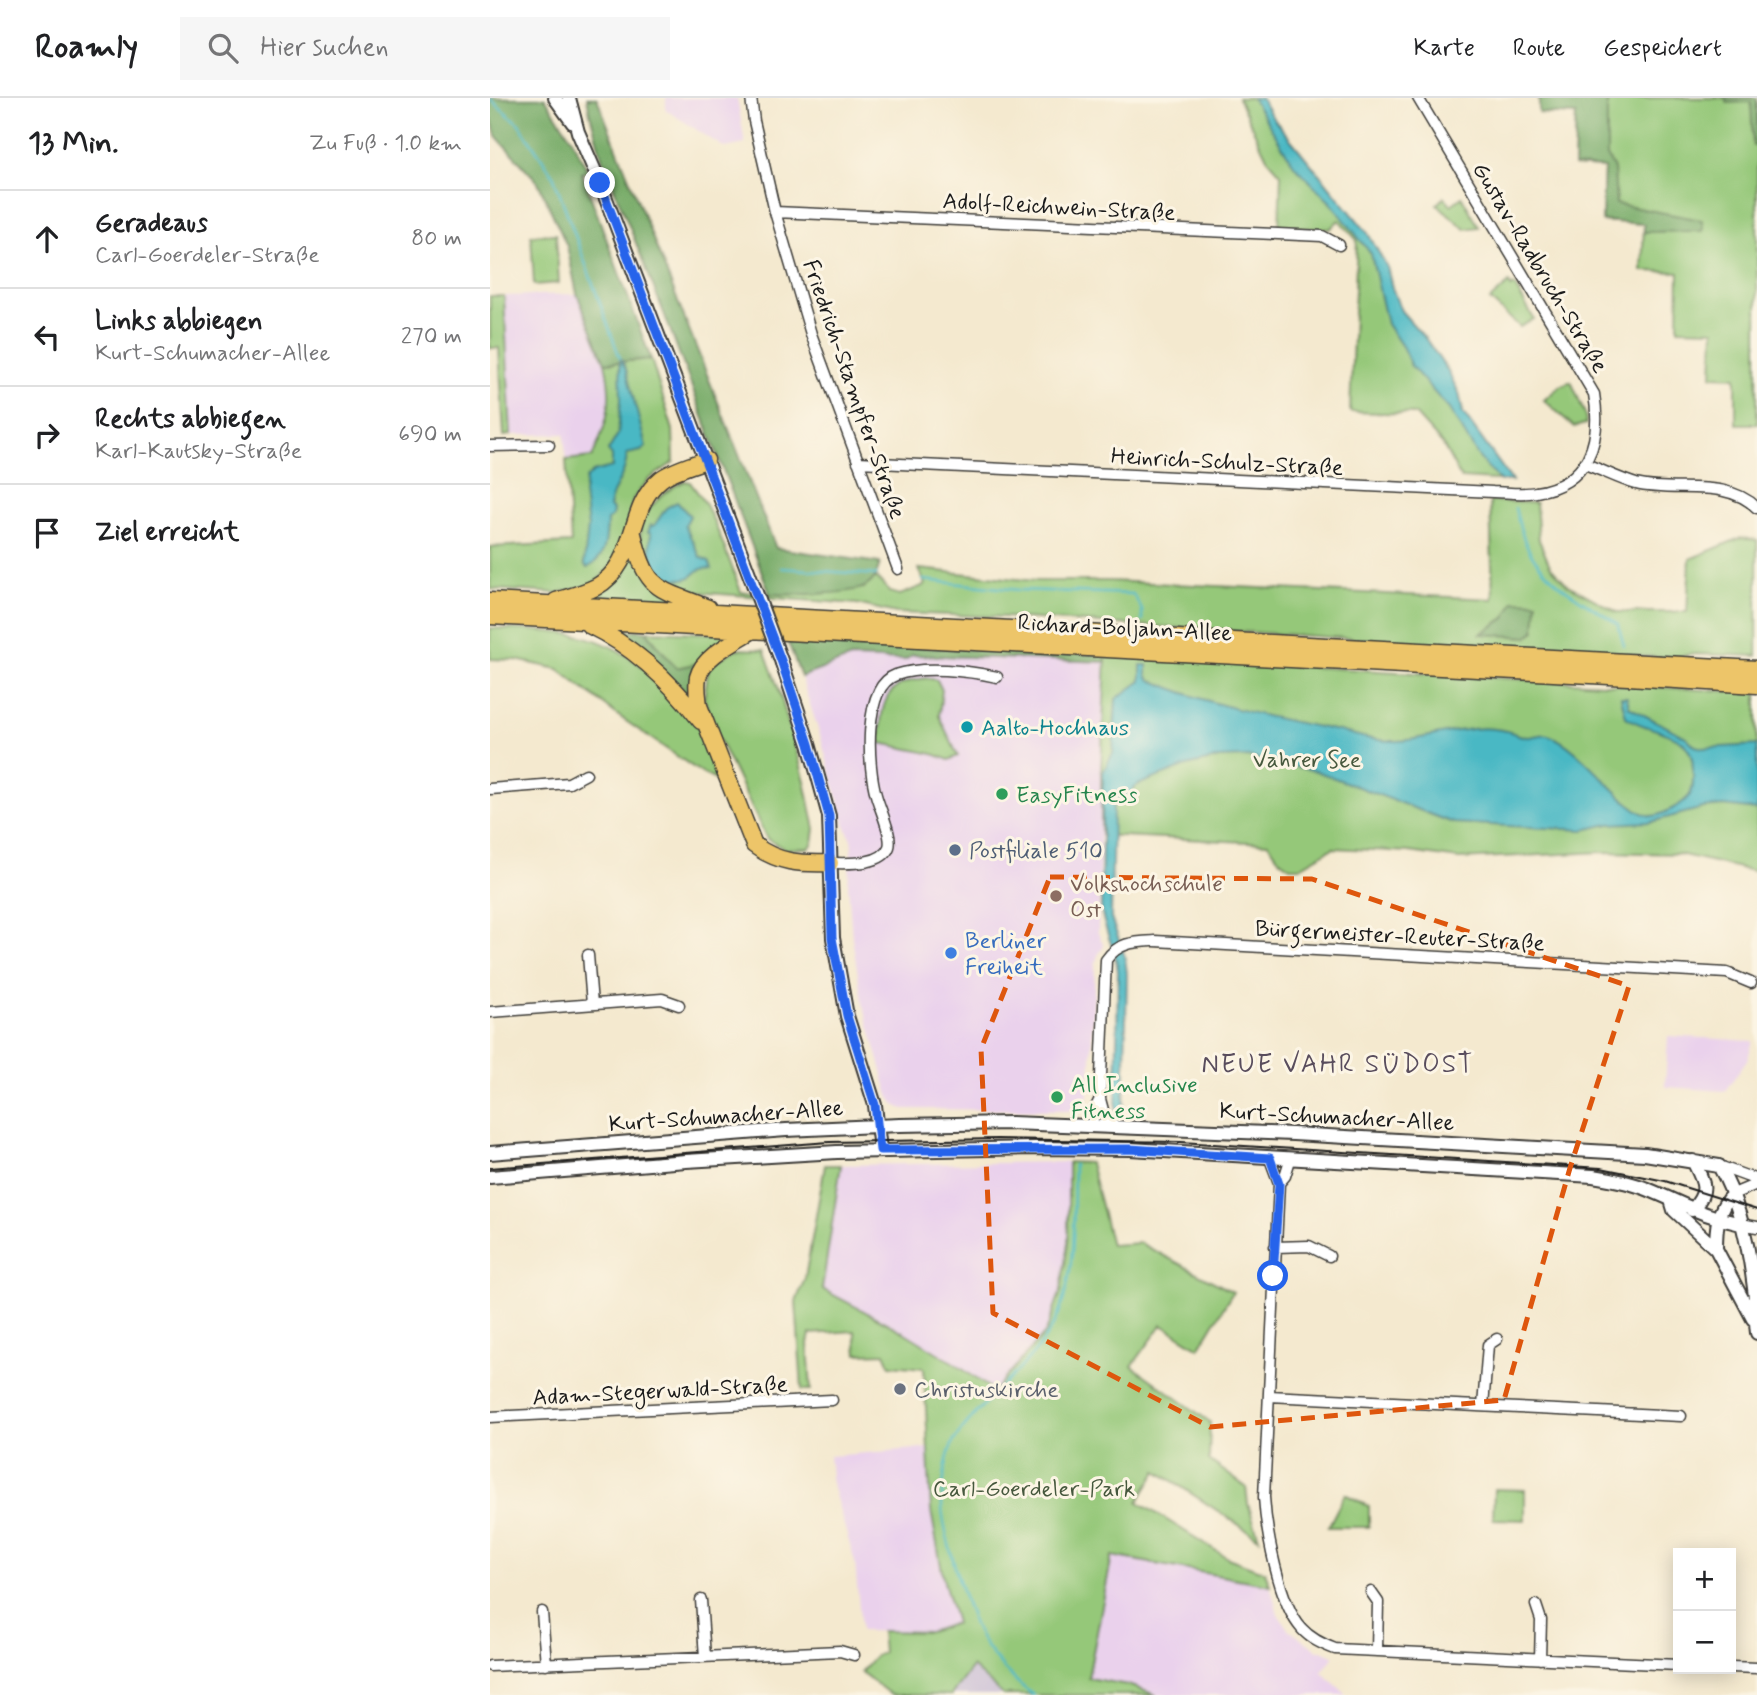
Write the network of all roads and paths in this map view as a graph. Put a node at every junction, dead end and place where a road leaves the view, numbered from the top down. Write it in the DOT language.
graph roads {
  1 [pos="555,98"];
  2 [pos="569,98"];
  3 [pos="751,98"];
  4 [pos="1418,98"];
  5 [pos="578,132"];
  6 [pos="775,212"];
  7 [pos="1339,245"];
  8 [pos="549,445"];
  9 [pos="490,446"];
  10 [pos="706,460"];
  11 [pos="858,462"];
  12 [pos="1585,464"];
  13 [pos="1757,508"];
  14 [pos="633,534"];
  15 [pos="898,569"];
  16 [pos="490,601"];
  17 [pos="547,604"];
  18 [pos="720,613"];
  19 [pos="490,616"];
  20 [pos="581,621"];
  21 [pos="753,630"];
  22 [pos="1757,669"];
  23 [pos="997,677"];
  24 [pos="1757,685"];
  25 [pos="710,734"];
  26 [pos="586,774"];
  27 [pos="490,789"];
  28 [pos="830,863"];
  29 [pos="588,955"];
  30 [pos="1751,983"];
  31 [pos="592,1004"];
  32 [pos="679,1005"];
  33 [pos="490,1012"];
  34 [pos="1100,1098"];
  35 [pos="1092,1125"];
  36 [pos="1107,1125"];
  37 [pos="879,1126"];
  38 [pos="880,1150"];
  39 [pos="490,1153"];
  40 [pos="1270,1158"];
  41 [pos="1290,1160"];
  42 [pos="1693,1161"];
  43 [pos="1719,1166"];
  44 [pos="490,1177"];
  45 [pos="1757,1182"];
  46 [pos="1279,1184"];
  47 [pos="1733,1194"];
  48 [pos="1671,1200"];
  49 [pos="1692,1210"];
  50 [pos="1718,1219"];
  51 [pos="1741,1224"];
  52 [pos="1757,1227"];
  53 [pos="1275,1247"];
  54 [pos="1716,1249"];
  55 [pos="1329,1256"];
  56 [pos="1756,1329"];
  57 [pos="1497,1339"];
  58 [pos="1269,1396"];
  59 [pos="832,1400"];
  60 [pos="1483,1406"];
  61 [pos="1681,1416"];
  62 [pos="490,1418"];
  63 [pos="1371,1592"];
  64 [pos="701,1600"];
  65 [pos="1536,1605"];
  66 [pos="542,1612"];
  67 [pos="1377,1651"];
  68 [pos="854,1655"];
  69 [pos="705,1657"];
  70 [pos="1540,1659"];
  71 [pos="546,1664"];
  72 [pos="1673,1665"];
  73 [pos="490,1666"];
  74 [pos="1736,1667"];
  75 [pos="1757,1668"];
  1 -- 5 [label="street"];
  2 -- 5 [label="street"];
  3 -- 6 [label="street, Friedrich-Stampfer-Straße"];
  4 -- 12 [label="street, Gustav-Radbruch-Straße"];
  5 -- 10 [label="street"];
  6 -- 7 [label="street, Adolf-Reichwein-Straße"];
  6 -- 11 [label="street, Friedrich-Stampfer-Straße"];
  8 -- 9 [label="street"];
  10 -- 14 [label="main road"];
  10 -- 28 [label="street, bridge"];
  11 -- 12 [label="street, Heinrich-Schulz-Straße"];
  11 -- 15 [label="street, Friedrich-Stampfer-Straße"];
  12 -- 13 [label="street"];
  14 -- 17 [label="main road"];
  14 -- 18 [label="main road"];
  16 -- 17 [label="main road, Richard-Boljahn-Allee"];
  17 -- 18 [label="main road, Richard-Boljahn-Allee"];
  18 -- 22 [label="main road, Richard-Boljahn-Allee"];
  19 -- 20 [label="main road, Richard-Boljahn-Allee"];
  20 -- 21 [label="main road, Richard-Boljahn-Allee"];
  20 -- 25 [label="main road"];
  21 -- 24 [label="main road, Richard-Boljahn-Allee"];
  21 -- 25 [label="main road"];
  23 -- 28 [label="street"];
  25 -- 28 [label="main road"];
  26 -- 27 [label="street"];
  28 -- 37 [label="street"];
  29 -- 31 [label="street"];
  30 -- 34 [label="street, Bürgermeister-Reuter-Straße"];
  31 -- 32 [label="street"];
  31 -- 33 [label="street"];
  34 -- 35 [label="street, Bürgermeister-Reuter-Straße"];
  34 -- 36 [label="street, Bürgermeister-Reuter-Straße"];
  35 -- 36 [label="street, Kurt-Schumacher-Allee"];
  35 -- 37 [label="street, Kurt-Schumacher-Allee"];
  36 -- 42 [label="street, Kurt-Schumacher-Allee"];
  37 -- 38 [label="street"];
  37 -- 39 [label="street, Kurt-Schumacher-Allee"];
  38 -- 40 [label="street, Kurt-Schumacher-Allee"];
  38 -- 44 [label="street, Kurt-Schumacher-Allee"];
  40 -- 41 [label="street, Kurt-Schumacher-Allee"];
  40 -- 46 [label="street"];
  41 -- 46 [label="street"];
  41 -- 48 [label="street, Kurt-Schumacher-Allee"];
  42 -- 43 [label="street, Kurt-Schumacher-Allee"];
  42 -- 49 [label="street"];
  43 -- 45 [label="street"];
  43 -- 47 [label="street"];
  45 -- 47 [label="street"];
  46 -- 53 [label="street"];
  47 -- 50 [label="street"];
  47 -- 51 [label="street"];
  48 -- 49 [label="street, Kurt-Schumacher-Allee"];
  48 -- 54 [label="street"];
  49 -- 50 [label="street, Kurt-Schumacher-Allee"];
  50 -- 51 [label="street, Kurt-Schumacher-Allee"];
  50 -- 54 [label="street"];
  51 -- 52 [label="street"];
  51 -- 56 [label="street"];
  53 -- 55 [label="street"];
  53 -- 58 [label="street"];
  54 -- 56 [label="street"];
  57 -- 60 [label="street"];
  58 -- 60 [label="street"];
  58 -- 67 [label="street"];
  59 -- 62 [label="street, Adam-Stegerwald-Straße"];
  60 -- 61 [label="street"];
  63 -- 67 [label="street"];
  64 -- 69 [label="street"];
  65 -- 70 [label="street"];
  66 -- 71 [label="street"];
  67 -- 70 [label="street"];
  68 -- 69 [label="street"];
  69 -- 71 [label="street"];
  70 -- 72 [label="street"];
  71 -- 73 [label="street"];
  74 -- 75 [label="street"];
}
